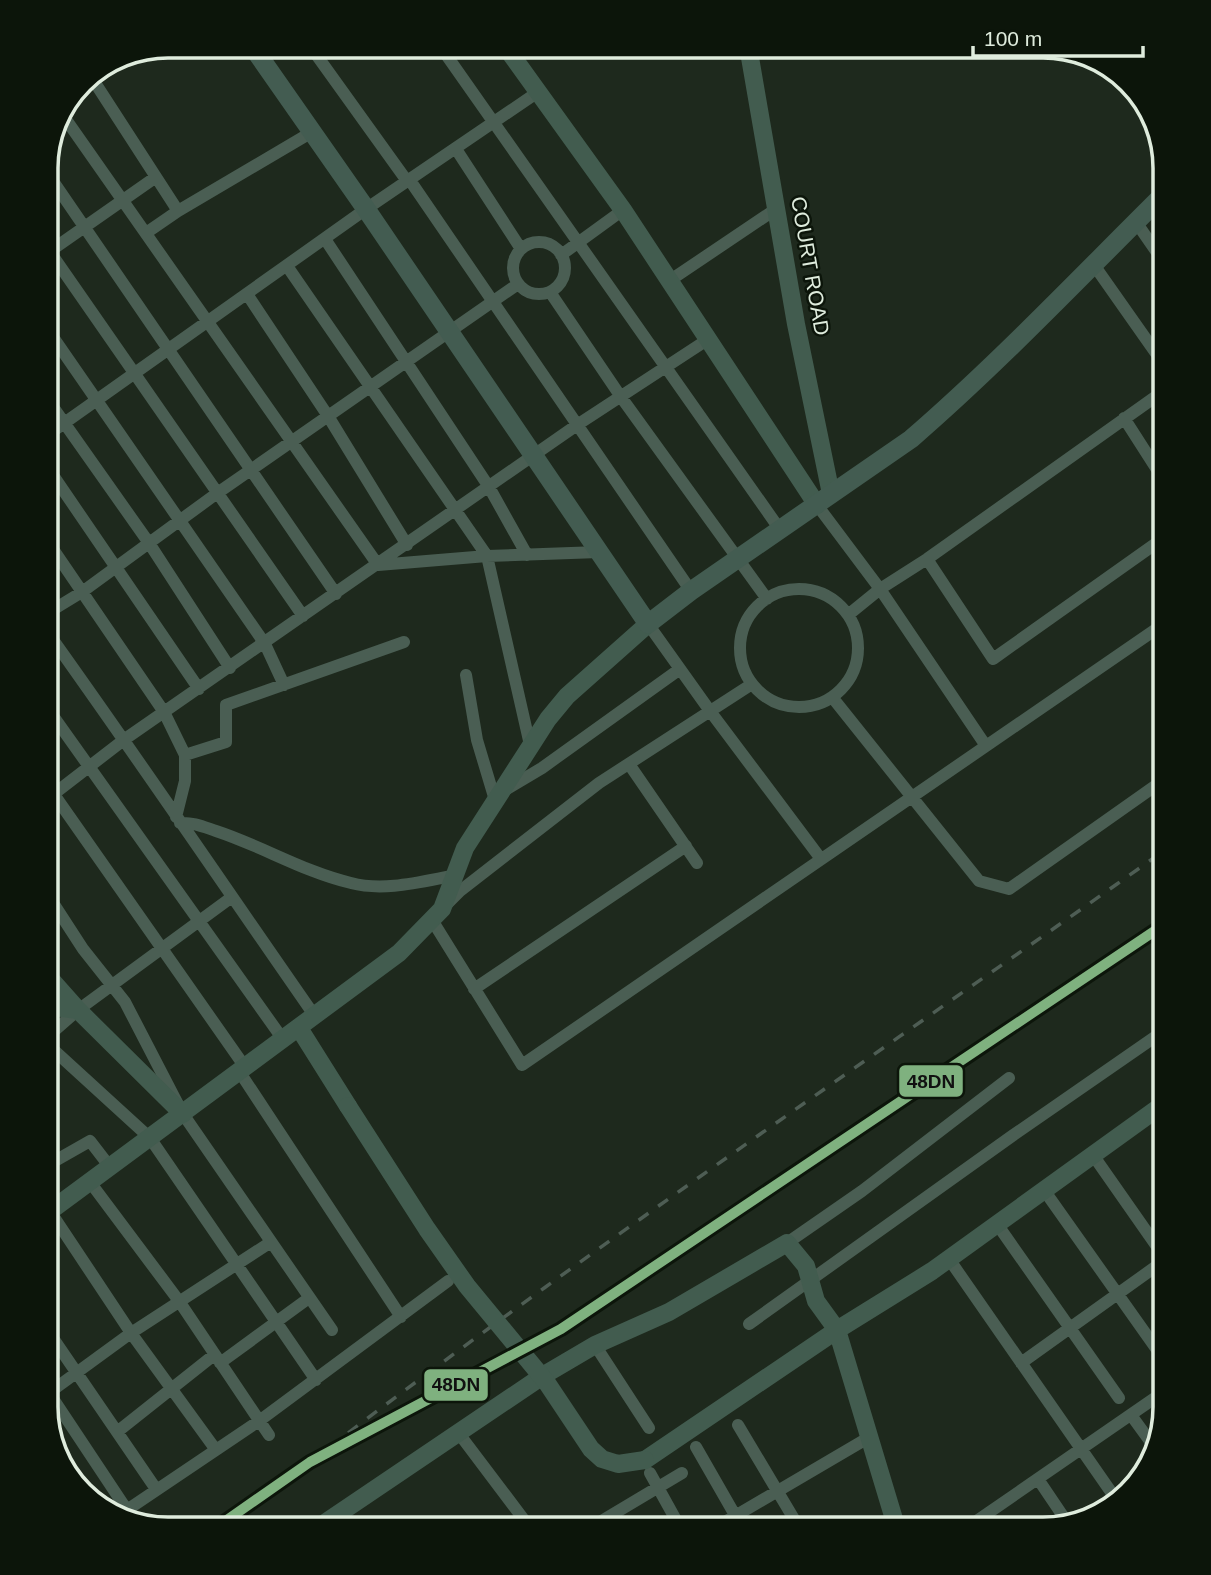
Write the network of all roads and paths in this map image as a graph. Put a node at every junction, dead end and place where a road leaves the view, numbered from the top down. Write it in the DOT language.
graph roads {
  1 [pos="260,58"];
  2 [pos="319,58"];
  3 [pos="448,58"];
  4 [pos="514,58"];
  5 [pos="750,58"];
  6 [pos="96,84"];
  7 [pos="538,92"];
  8 [pos="68,122"];
  9 [pos="493,123"];
  10 [pos="312,132"];
  11 [pos="456,149"];
  12 [pos="156,177"];
  13 [pos="408,180"];
  14 [pos="58,189"];
  15 [pos="123,201"];
  16 [pos="1153,206"];
  17 [pos="366,209"];
  18 [pos="776,209"];
  19 [pos="623,210"];
  20 [pos="178,211"];
  21 [pos="1136,222"];
  22 [pos="84,228"];
  23 [pos="146,233"];
  24 [pos="325,239"];
  25 [pos="580,243"];
  26 [pos="58,244"];
  27 [pos="1153,246"];
  28 [pos="521,249"];
  29 [pos="561,255"];
  30 [pos="1094,265"];
  31 [pos="58,266"];
  32 [pos="287,266"];
  33 [pos="669,281"];
  34 [pos="518,284"];
  35 [pos="550,292"];
  36 [pos="247,294"];
  37 [pos="491,301"];
  38 [pos="208,321"];
  39 [pos="449,331"];
  40 [pos="708,340"];
  41 [pos="58,345"];
  42 [pos="1153,348"];
  43 [pos="169,349"];
  44 [pos="407,361"];
  45 [pos="667,367"];
  46 [pos="135,372"];
  47 [pos="369,387"];
  48 [pos="621,397"];
  49 [pos="1153,399"];
  50 [pos="96,401"];
  51 [pos="58,414"];
  52 [pos="328,416"];
  53 [pos="1124,418"];
  54 [pos="64,423"];
  55 [pos="577,425"];
  56 [pos="58,427"];
  57 [pos="293,441"];
  58 [pos="533,456"];
  59 [pos="1153,462"];
  60 [pos="251,470"];
  61 [pos="58,482"];
  62 [pos="489,487"];
  63 [pos="216,494"];
  64 [pos="824,499"];
  65 [pos="457,511"];
  66 [pos="179,522"];
  67 [pos="781,531"];
  68 [pos="149,543"];
  69 [pos="407,545"];
  70 [pos="1153,546"];
  71 [pos="599,552"];
  72 [pos="527,555"];
  73 [pos="487,556"];
  74 [pos="58,557"];
  75 [pos="737,559"];
  76 [pos="927,559"];
  77 [pos="378,565"];
  78 [pos="116,566"];
  79 [pos="880,589"];
  80 [pos="691,591"];
  81 [pos="82,592"];
  82 [pos="336,594"];
  83 [pos="767,599"];
  84 [pos="58,607"];
  85 [pos="848,615"];
  86 [pos="303,616"];
  87 [pos="648,624"];
  88 [pos="1153,632"];
  89 [pos="404,642"];
  90 [pos="265,644"];
  91 [pos="58,647"];
  92 [pos="230,668"];
  93 [pos="680,669"];
  94 [pos="466,675"];
  95 [pos="752,684"];
  96 [pos="284,685"];
  97 [pos="199,689"];
  98 [pos="832,697"];
  99 [pos="710,711"];
  100 [pos="164,712"];
  101 [pos="58,723"];
  102 [pos="125,739"];
  103 [pos="530,745"];
  104 [pos="986,746"];
  105 [pos="185,755"];
  106 [pos="629,764"];
  107 [pos="89,767"];
  108 [pos="1153,788"];
  109 [pos="58,791"];
  110 [pos="497,797"];
  111 [pos="910,798"];
  112 [pos="58,808"];
  113 [pos="178,820"];
  114 [pos="686,846"];
  115 [pos="821,859"];
  116 [pos="696,863"];
  117 [pos="457,874"];
  118 [pos="232,897"];
  119 [pos="58,910"];
  120 [pos="437,915"];
  121 [pos="198,920"];
  122 [pos="161,950"];
  123 [pos="113,986"];
  124 [pos="58,988"];
  125 [pos="474,989"];
  126 [pos="58,1008"];
  127 [pos="78,1010"];
  128 [pos="314,1015"];
  129 [pos="299,1028"];
  130 [pos="58,1029"];
  131 [pos="282,1038"];
  132 [pos="1153,1039"];
  133 [pos="58,1051"];
  134 [pos="242,1069"];
  135 [pos="1009,1078"];
  136 [pos="1153,1112"];
  137 [pos="183,1114"];
  138 [pos="150,1138"];
  139 [pos="1093,1155"];
  140 [pos="58,1159"];
  141 [pos="110,1167"];
  142 [pos="90,1182"];
  143 [pos="1044,1190"];
  144 [pos="58,1205"];
  145 [pos="997,1224"];
  146 [pos="58,1227"];
  147 [pos="1153,1240"];
  148 [pos="271,1242"];
  149 [pos="787,1243"];
  150 [pos="949,1258"];
  151 [pos="237,1264"];
  152 [pos="1153,1268"];
  153 [pos="448,1281"];
  154 [pos="810,1281"];
  155 [pos="1118,1294"];
  156 [pos="309,1298"];
  157 [pos="179,1301"];
  158 [pos="401,1317"];
  159 [pos="275,1321"];
  160 [pos="749,1324"];
  161 [pos="1069,1329"];
  162 [pos="332,1330"];
  163 [pos="837,1330"];
  164 [pos="131,1333"];
  165 [pos="1153,1343"];
  166 [pos="595,1345"];
  167 [pos="58,1346"];
  168 [pos="217,1359"];
  169 [pos="1021,1363"];
  170 [pos="76,1372"];
  171 [pos="316,1380"];
  172 [pos="58,1384"];
  173 [pos="170,1388"];
  174 [pos="1119,1398"];
  175 [pos="1153,1400"];
  176 [pos="58,1410"];
  177 [pos="1131,1415"];
  178 [pos="259,1421"];
  179 [pos="738,1425"];
  180 [pos="649,1428"];
  181 [pos="457,1431"];
  182 [pos="117,1432"];
  183 [pos="269,1435"];
  184 [pos="868,1438"];
  185 [pos="1149,1439"];
  186 [pos="696,1447"];
  187 [pos="1082,1448"];
  188 [pos="216,1450"];
  189 [pos="648,1466"];
  190 [pos="682,1473"];
  191 [pos="1038,1479"];
  192 [pos="658,1487"];
  193 [pos="156,1489"];
  194 [pos="778,1492"];
  195 [pos="1112,1493"];
  196 [pos="117,1505"];
  197 [pos="127,1510"];
  198 [pos="1063,1515"];
  199 [pos="736,1516"];
  200 [pos="335,1517"];
  201 [pos="521,1517"];
  202 [pos="607,1517"];
  203 [pos="674,1517"];
  204 [pos="792,1517"];
  205 [pos="893,1517"];
  206 [pos="990,1517"];
  1 -- 10 [label="main road"];
  2 -- 13 [label="street"];
  3 -- 9 [label="street"];
  4 -- 7 [label="street"];
  5 -- 18 [label="street, COURT ROAD"];
  6 -- 12 [label="street"];
  7 -- 9 [label="street"];
  7 -- 19 [label="street"];
  8 -- 15 [label="street"];
  9 -- 11 [label="street"];
  9 -- 25 [label="street"];
  10 -- 17 [label="main road"];
  10 -- 20 [label="street"];
  11 -- 13 [label="street"];
  11 -- 28 [label="street"];
  12 -- 15 [label="street"];
  12 -- 20 [label="street"];
  13 -- 17 [label="street"];
  13 -- 37 [label="street"];
  14 -- 22 [label="street"];
  15 -- 22 [label="street"];
  15 -- 23 [label="street"];
  16 -- 21 [label="main road"];
  17 -- 24 [label="street"];
  17 -- 39 [label="main road"];
  18 -- 33 [label="street"];
  18 -- 64 [label="street, COURT ROAD"];
  19 -- 25 [label="street"];
  19 -- 33 [label="street"];
  20 -- 23 [label="street"];
  21 -- 27 [label="street"];
  21 -- 30 [label="main road"];
  22 -- 26 [label="street"];
  22 -- 43 [label="street"];
  23 -- 38 [label="street"];
  24 -- 32 [label="street"];
  24 -- 44 [label="street"];
  25 -- 29 [label="street"];
  25 -- 45 [label="street"];
  28 -- 29 [label="street"];
  28 -- 34 [label="street"];
  29 -- 35 [label="street"];
  30 -- 42 [label="street"];
  30 -- 64 [label="main road"];
  31 -- 46 [label="street"];
  32 -- 36 [label="street"];
  32 -- 47 [label="street"];
  33 -- 40 [label="street"];
  34 -- 35 [label="street"];
  34 -- 37 [label="street"];
  35 -- 48 [label="street"];
  36 -- 38 [label="street"];
  36 -- 52 [label="street"];
  37 -- 39 [label="street"];
  37 -- 55 [label="street"];
  38 -- 43 [label="street"];
  38 -- 57 [label="street"];
  39 -- 44 [label="street"];
  39 -- 58 [label="main road"];
  40 -- 45 [label="street"];
  40 -- 64 [label="street"];
  41 -- 50 [label="street"];
  43 -- 46 [label="street"];
  43 -- 60 [label="street"];
  44 -- 47 [label="street"];
  44 -- 62 [label="street"];
  45 -- 48 [label="street"];
  45 -- 67 [label="street"];
  46 -- 50 [label="street"];
  46 -- 63 [label="street"];
  47 -- 52 [label="street"];
  47 -- 65 [label="street"];
  48 -- 55 [label="street"];
  48 -- 75 [label="street"];
  49 -- 53 [label="street"];
  50 -- 54 [label="street"];
  50 -- 66 [label="street"];
  51 -- 54 [label="street"];
  52 -- 57 [label="street"];
  52 -- 69 [label="street"];
  53 -- 59 [label="street"];
  53 -- 76 [label="street"];
  54 -- 56 [label="street"];
  54 -- 68 [label="street"];
  55 -- 58 [label="street"];
  55 -- 80 [label="street"];
  57 -- 60 [label="street"];
  57 -- 77 [label="street"];
  58 -- 62 [label="street"];
  58 -- 71 [label="main road"];
  60 -- 63 [label="street"];
  60 -- 82 [label="street"];
  61 -- 78 [label="street"];
  62 -- 65 [label="street"];
  62 -- 72 [label="street"];
  63 -- 66 [label="street"];
  63 -- 86 [label="street"];
  64 -- 67 [label="main road"];
  64 -- 79 [label="street"];
  65 -- 69 [label="street"];
  65 -- 73 [label="street"];
  66 -- 68 [label="street"];
  66 -- 90 [label="street"];
  67 -- 75 [label="main road"];
  68 -- 78 [label="street"];
  68 -- 92 [label="street"];
  69 -- 77 [label="street"];
  70 -- 76 [label="street"];
  71 -- 72 [label="street"];
  71 -- 87 [label="main road"];
  72 -- 73 [label="street"];
  73 -- 77 [label="street"];
  73 -- 103 [label="street"];
  74 -- 81 [label="street"];
  75 -- 80 [label="main road"];
  75 -- 83 [label="street"];
  76 -- 79 [label="street"];
  77 -- 82 [label="street"];
  78 -- 81 [label="street"];
  78 -- 97 [label="street"];
  79 -- 85 [label="street"];
  79 -- 104 [label="street"];
  80 -- 87 [label="main road"];
  81 -- 84 [label="street"];
  81 -- 100 [label="street"];
  82 -- 86 [label="street"];
  83 -- 85 [label="street"];
  83 -- 95 [label="street"];
  85 -- 98 [label="street"];
  86 -- 90 [label="street"];
  87 -- 93 [label="street"];
  87 -- 103 [label="street"];
  88 -- 104 [label="street"];
  89 -- 96 [label="street"];
  90 -- 92 [label="street"];
  90 -- 96 [label="street"];
  91 -- 102 [label="street"];
  92 -- 97 [label="street"];
  93 -- 99 [label="street"];
  93 -- 110 [label="street"];
  94 -- 110 [label="street"];
  95 -- 98 [label="street"];
  95 -- 99 [label="street"];
  96 -- 105 [label="street"];
  97 -- 100 [label="street"];
  98 -- 111 [label="street"];
  99 -- 106 [label="street"];
  99 -- 115 [label="street"];
  100 -- 102 [label="street"];
  100 -- 105 [label="street"];
  101 -- 107 [label="street"];
  102 -- 107 [label="street"];
  102 -- 113 [label="street"];
  103 -- 110 [label="street"];
  104 -- 111 [label="street"];
  105 -- 113 [label="street"];
  106 -- 114 [label="street"];
  106 -- 120 [label="street"];
  107 -- 109 [label="street"];
  107 -- 121 [label="street"];
  108 -- 111 [label="street"];
  110 -- 117 [label="street"];
  111 -- 115 [label="street"];
  112 -- 122 [label="street"];
  113 -- 117 [label="street"];
  113 -- 118 [label="street"];
  114 -- 116 [label="street"];
  114 -- 125 [label="street"];
  115 -- 125 [label="street"];
  117 -- 120 [label="street"];
  118 -- 121 [label="street"];
  118 -- 128 [label="street"];
  119 -- 123 [label="street"];
  120 -- 125 [label="street"];
  120 -- 128 [label="street"];
  121 -- 122 [label="street"];
  121 -- 131 [label="street"];
  122 -- 123 [label="street"];
  122 -- 134 [label="street"];
  123 -- 127 [label="street"];
  123 -- 137 [label="street"];
  124 -- 127 [label="street"];
  126 -- 127 [label="street"];
  127 -- 130 [label="street"];
  127 -- 137 [label="street"];
  128 -- 129 [label="street"];
  129 -- 131 [label="street"];
  129 -- 189 [label="street, bridge"];
  131 -- 134 [label="street"];
  132 -- 154 [label="street"];
  133 -- 138 [label="street"];
  134 -- 137 [label="street"];
  134 -- 158 [label="street"];
  135 -- 149 [label="street"];
  136 -- 139 [label="street"];
  137 -- 138 [label="street"];
  137 -- 148 [label="street"];
  138 -- 141 [label="street"];
  138 -- 151 [label="street"];
  139 -- 143 [label="street"];
  139 -- 147 [label="street"];
  140 -- 141 [label="street"];
  141 -- 142 [label="street"];
  142 -- 144 [label="street"];
  142 -- 157 [label="street"];
  143 -- 145 [label="street"];
  143 -- 155 [label="street"];
  145 -- 150 [label="street"];
  145 -- 161 [label="street"];
  146 -- 164 [label="street"];
  148 -- 151 [label="street"];
  148 -- 156 [label="street"];
  149 -- 154 [label="street"];
  149 -- 166 [label="street"];
  150 -- 163 [label="street"];
  150 -- 169 [label="street"];
  151 -- 157 [label="street"];
  151 -- 159 [label="street"];
  152 -- 155 [label="street"];
  153 -- 158 [label="street"];
  154 -- 160 [label="street"];
  154 -- 163 [label="street"];
  155 -- 161 [label="street"];
  155 -- 165 [label="street"];
  156 -- 159 [label="street"];
  156 -- 162 [label="street"];
  157 -- 164 [label="street"];
  157 -- 168 [label="street"];
  158 -- 171 [label="street"];
  159 -- 168 [label="street"];
  159 -- 171 [label="street"];
  161 -- 169 [label="street"];
  161 -- 174 [label="street"];
  163 -- 184 [label="street"];
  163 -- 189 [label="street"];
  164 -- 170 [label="street"];
  164 -- 173 [label="street"];
  166 -- 180 [label="street"];
  166 -- 181 [label="street"];
  167 -- 170 [label="street"];
  168 -- 173 [label="street"];
  168 -- 178 [label="street"];
  169 -- 187 [label="street"];
  170 -- 172 [label="street"];
  170 -- 182 [label="street"];
  171 -- 178 [label="street"];
  173 -- 182 [label="street"];
  173 -- 188 [label="street"];
  175 -- 177 [label="street"];
  176 -- 196 [label="street"];
  177 -- 185 [label="street"];
  177 -- 187 [label="street"];
  178 -- 183 [label="street"];
  178 -- 188 [label="street"];
  179 -- 194 [label="street"];
  181 -- 200 [label="street"];
  181 -- 201 [label="street"];
  182 -- 193 [label="street"];
  184 -- 194 [label="street"];
  184 -- 205 [label="street"];
  186 -- 199 [label="street"];
  187 -- 191 [label="street"];
  187 -- 195 [label="street"];
  188 -- 193 [label="street"];
  189 -- 192 [label="street"];
  190 -- 192 [label="street"];
  191 -- 198 [label="street"];
  191 -- 206 [label="street"];
  192 -- 202 [label="street"];
  192 -- 203 [label="street"];
  193 -- 197 [label="street"];
  194 -- 199 [label="street"];
  194 -- 204 [label="street"];
}
